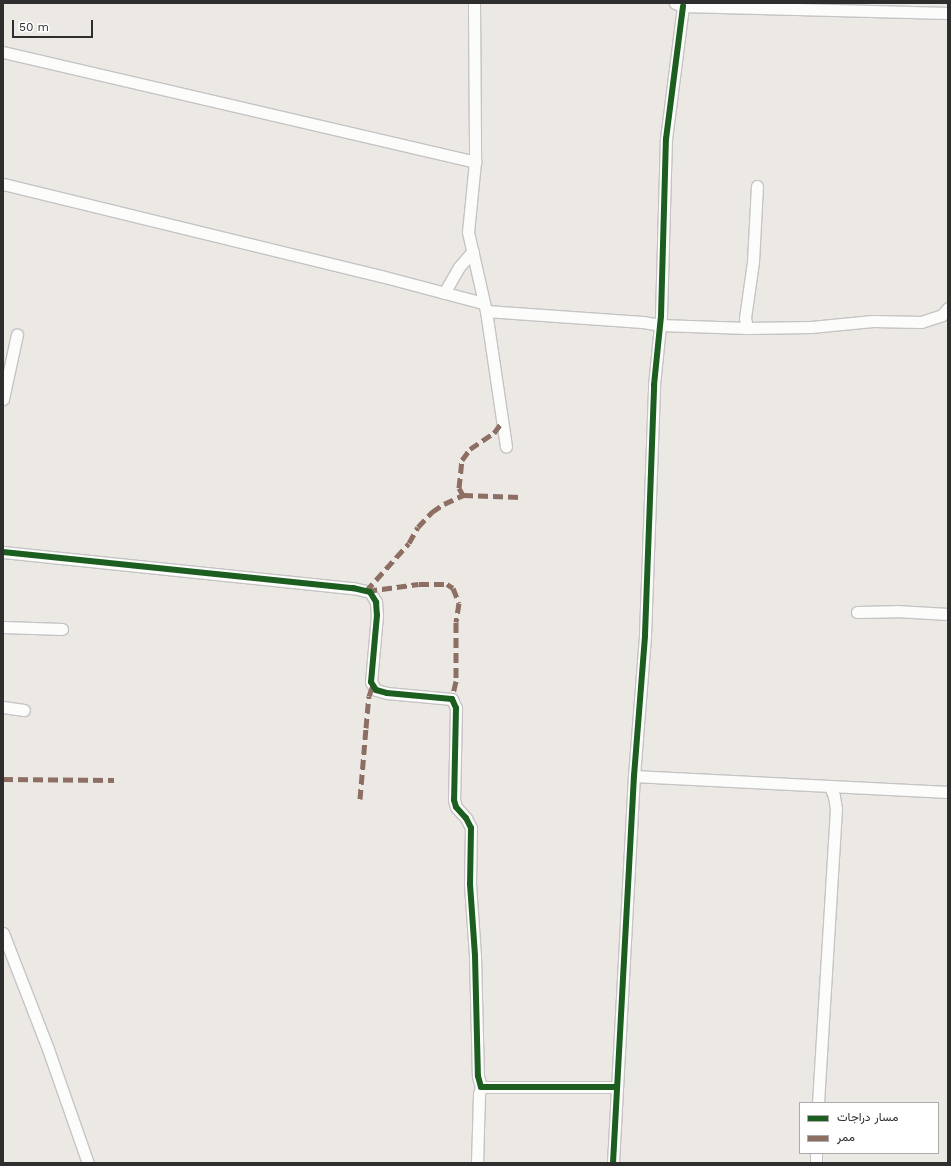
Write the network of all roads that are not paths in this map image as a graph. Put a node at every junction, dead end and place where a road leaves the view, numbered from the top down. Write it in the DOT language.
graph roads {
  1 [pos="474,3"];
  2 [pos="679,4"];
  3 [pos="948,13"];
  4 [pos="3,52"];
  5 [pos="475,162"];
  6 [pos="3,184"];
  7 [pos="757,186"];
  8 [pos="473,251"];
  9 [pos="444,293"];
  10 [pos="484,307"];
  11 [pos="948,308"];
  12 [pos="660,325"];
  13 [pos="747,328"];
  14 [pos="17,334"];
  15 [pos="3,399"];
  16 [pos="506,447"];
  17 [pos="3,552"];
  18 [pos="857,612"];
  19 [pos="948,614"];
  20 [pos="3,627"];
  21 [pos="62,629"];
  22 [pos="3,707"];
  23 [pos="24,710"];
  24 [pos="634,776"];
  25 [pos="830,787"];
  26 [pos="948,792"];
  27 [pos="3,933"];
  28 [pos="481,1087"];
  29 [pos="617,1087"];
  30 [pos="818,1102"];
  31 [pos="475,1162"];
  32 [pos="88,1163"];
  33 [pos="613,1163"];
  1 -- 5 [label="street"];
  2 -- 3 [label="street"];
  2 -- 12 [label="street"];
  4 -- 5 [label="street"];
  5 -- 8 [label="street"];
  6 -- 9 [label="street"];
  7 -- 13 [label="street"];
  8 -- 9 [label="street"];
  8 -- 10 [label="street"];
  9 -- 10 [label="street"];
  10 -- 12 [label="street"];
  10 -- 16 [label="street"];
  11 -- 13 [label="street"];
  12 -- 13 [label="street"];
  12 -- 24 [label="street"];
  14 -- 15 [label="street"];
  17 -- 28 [label="street"];
  18 -- 19 [label="street"];
  20 -- 21 [label="street"];
  22 -- 23 [label="street"];
  24 -- 25 [label="street"];
  24 -- 29 [label="street"];
  25 -- 26 [label="street"];
  25 -- 30 [label="street"];
  27 -- 32 [label="street"];
  28 -- 29 [label="street"];
  28 -- 31 [label="street"];
  29 -- 33 [label="street"];
}
